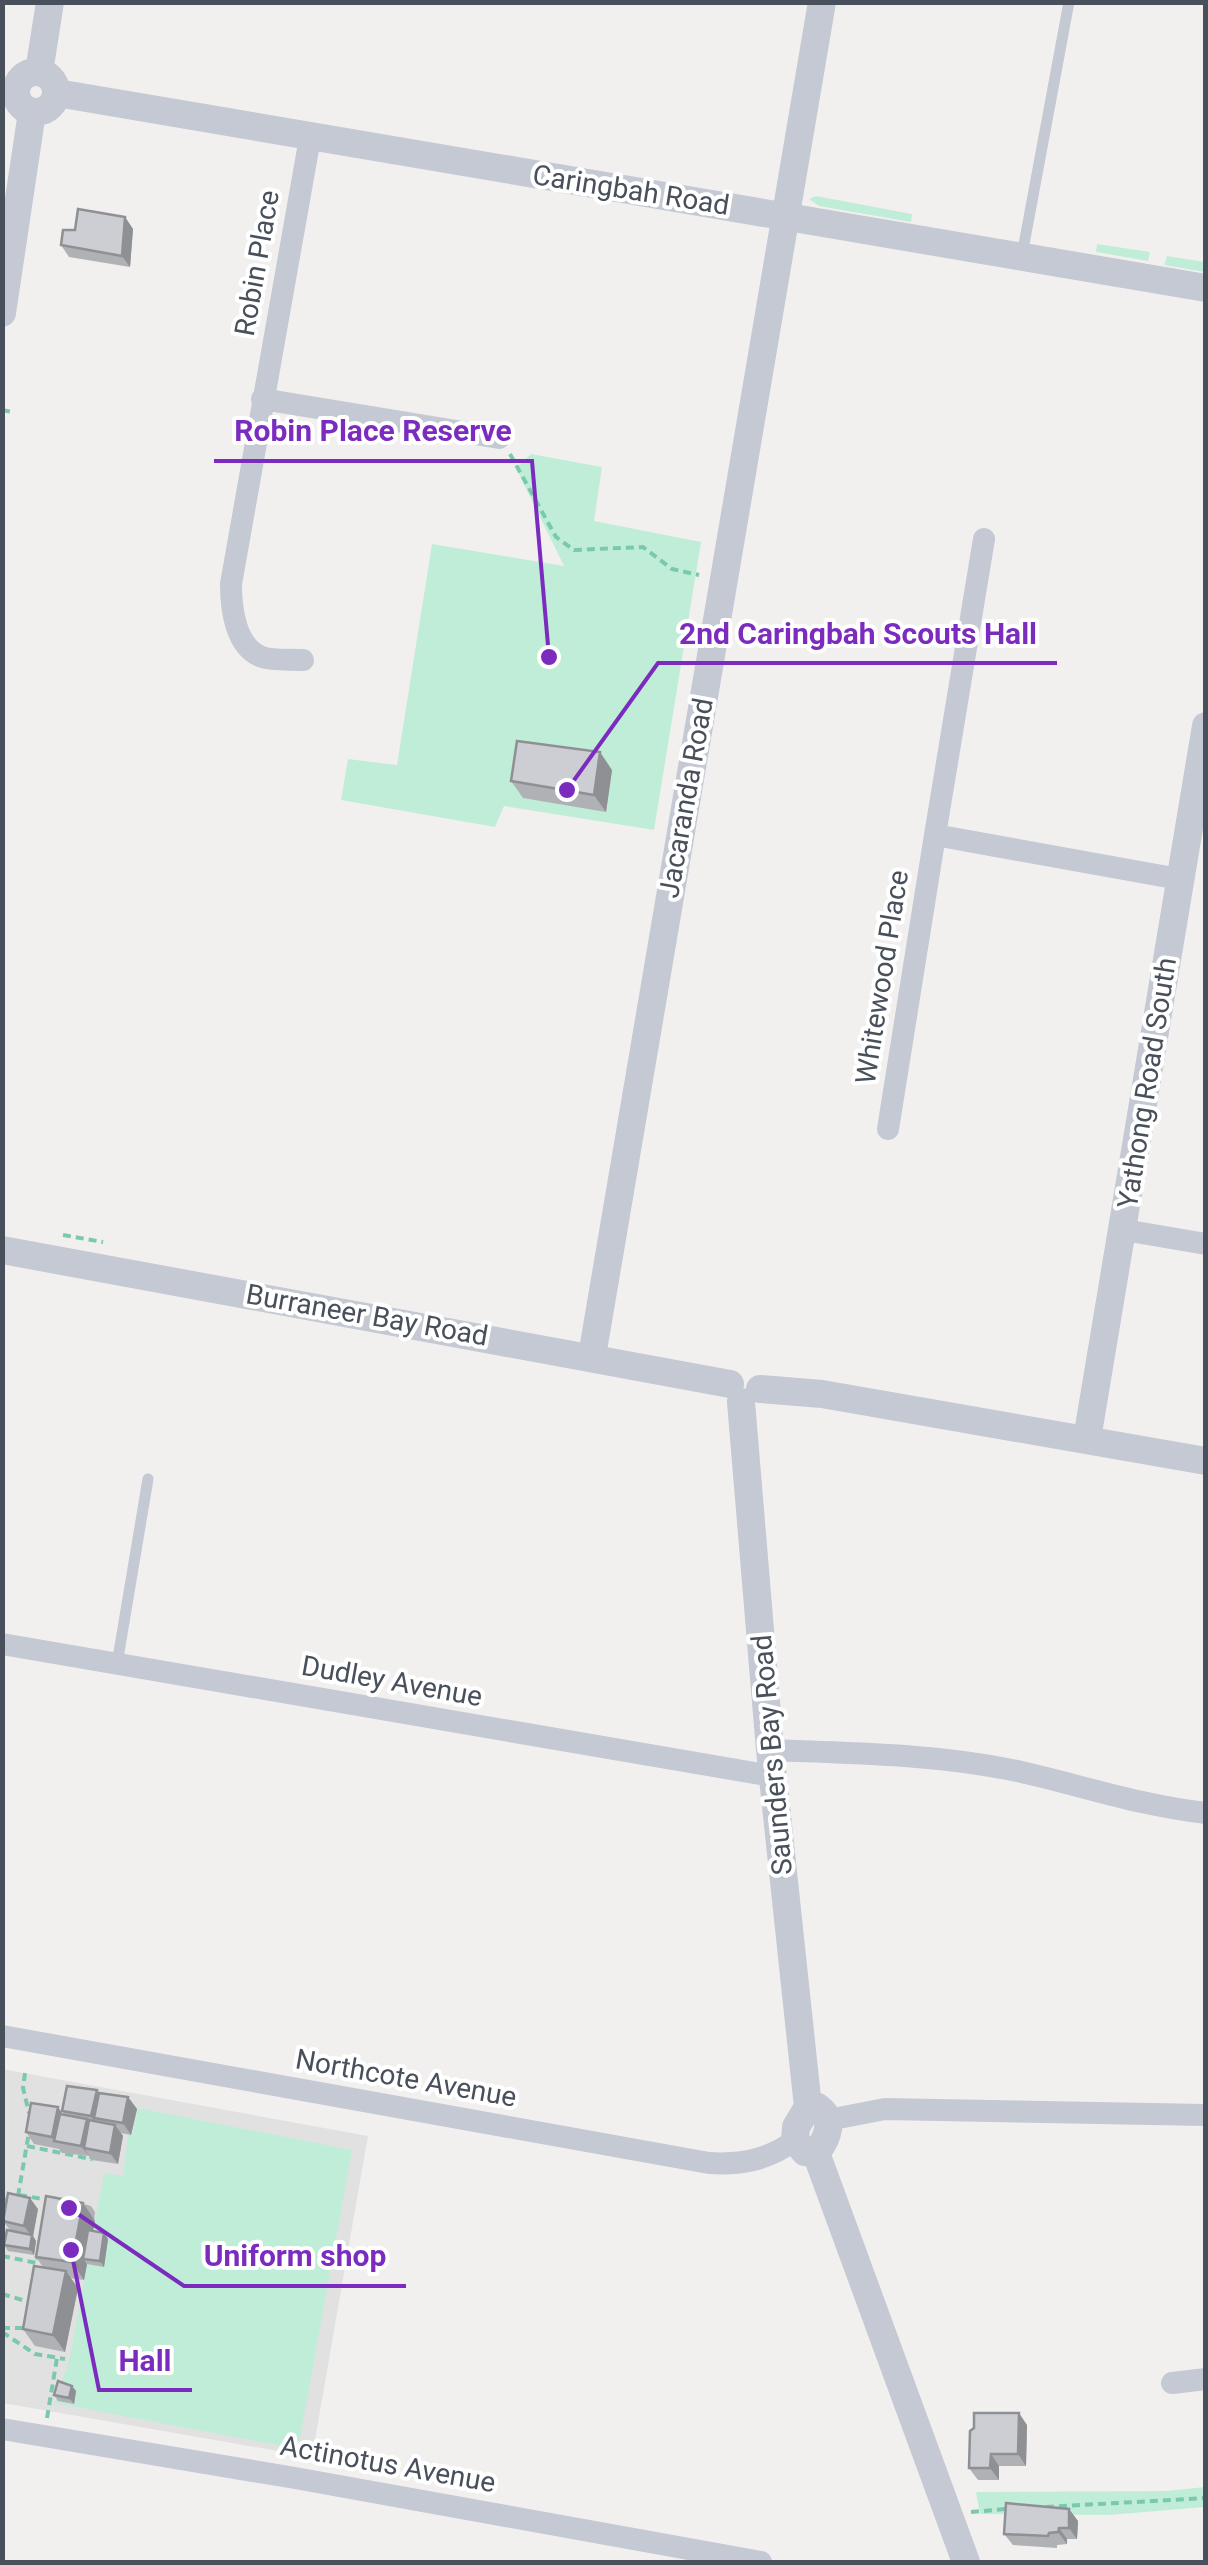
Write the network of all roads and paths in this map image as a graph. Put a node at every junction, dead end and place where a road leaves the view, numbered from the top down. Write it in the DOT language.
graph roads {
  1 [pos="50,2"];
  2 [pos="822,2"];
  3 [pos="1069,2"];
  4 [pos="29,84"];
  5 [pos="310,138"];
  6 [pos="785,215"];
  7 [pos="1022,259"];
  8 [pos="1206,288"];
  9 [pos="2,313"];
  10 [pos="262,399"];
  11 [pos="2,410"];
  12 [pos="12,412"];
  13 [pos="499,438"];
  14 [pos="984,539"];
  15 [pos="724,579"];
  16 [pos="303,660"];
  17 [pos="1206,726"];
  18 [pos="935,835"];
  19 [pos="1179,879"];
  20 [pos="888,1129"];
  21 [pos="1124,1230"];
  22 [pos="59,1235"];
  23 [pos="103,1242"];
  24 [pos="1206,1244"];
  25 [pos="2,1250"];
  26 [pos="592,1356"];
  27 [pos="744,1392"];
  28 [pos="1087,1439"];
  29 [pos="1206,1461"];
  30 [pos="148,1480"];
  31 [pos="2,1644"];
  32 [pos="117,1664"];
  33 [pos="771,1763"];
  34 [pos="1206,1814"];
  35 [pos="2,2036"];
  36 [pos="25,2073"];
  37 [pos="818,2114"];
  38 [pos="1206,2115"];
  39 [pos="94,2144"];
  40 [pos="27,2146"];
  41 [pos="805,2147"];
  42 [pos="2,2193"];
  43 [pos="19,2196"];
  44 [pos="5,2201"];
  45 [pos="63,2203"];
  46 [pos="40,2247"];
  47 [pos="2,2256"];
  48 [pos="37,2262"];
  49 [pos="44,2275"];
  50 [pos="2,2294"];
  51 [pos="38,2304"];
  52 [pos="34,2328"];
  53 [pos="2,2330"];
  54 [pos="58,2358"];
  55 [pos="65,2359"];
  56 [pos="1206,2379"];
  57 [pos="1172,2383"];
  58 [pos="48,2418"];
  59 [pos="2,2429"];
  60 [pos="1206,2498"];
  61 [pos="1016,2508"];
  62 [pos="1034,2508"];
  63 [pos="949,2517"];
  64 [pos="761,2562"];
  65 [pos="966,2562"];
  1 -- 4 [label="street"];
  2 -- 6 [label="street, Jacaranda Road"];
  3 -- 7 [label="lane"];
  4 -- 5 [label="street, Caringbah Road"];
  4 -- 9 [label="street"];
  5 -- 6 [label="street, Caringbah Road"];
  5 -- 10 [label="street, Robin Place"];
  6 -- 7 [label="street, Caringbah Road"];
  6 -- 15 [label="street, Jacaranda Road"];
  7 -- 8 [label="street, Caringbah Road"];
  10 -- 13 [label="street"];
  10 -- 16 [label="street, Robin Place"];
  11 -- 12 [label="path"];
  13 -- 15 [label="path"];
  14 -- 18 [label="street, Whitewood Place"];
  15 -- 26 [label="street, Jacaranda Road"];
  17 -- 19 [label="street, Yathong Road South"];
  18 -- 19 [label="street"];
  18 -- 20 [label="street, Whitewood Place"];
  19 -- 21 [label="street, Yathong Road South"];
  21 -- 24 [label="street"];
  21 -- 28 [label="street, Yathong Road South"];
  22 -- 23 [label="path"];
  25 -- 26 [label="street, Burraneer Bay Road"];
  26 -- 27 [label="street, Burraneer Bay Road"];
  27 -- 28 [label="street, Burraneer Bay Road"];
  27 -- 33 [label="street, Saunders Bay Road"];
  28 -- 29 [label="street, Burraneer Bay Road"];
  30 -- 32 [label="lane"];
  31 -- 32 [label="street, Dudley Avenue"];
  32 -- 33 [label="street, Dudley Avenue"];
  33 -- 34 [label="street, Dudley Avenue"];
  33 -- 37 [label="street, Saunders Bay Road"];
  35 -- 41 [label="street, Northcote Avenue"];
  36 -- 40 [label="path"];
  37 -- 38 [label="street"];
  37 -- 41 [label="street"];
  39 -- 40 [label="path"];
  40 -- 43 [label="path"];
  41 -- 63 [label="street"];
  42 -- 44 [label="path"];
  43 -- 44 [label="path"];
  43 -- 45 [label="path"];
  46 -- 48 [label="path"];
  47 -- 48 [label="path"];
  48 -- 49 [label="path"];
  50 -- 51 [label="path"];
  52 -- 53 [label="path"];
  53 -- 54 [label="path"];
  54 -- 55 [label="path"];
  54 -- 58 [label="path"];
  56 -- 57 [label="street"];
  59 -- 64 [label="street, Actinotus Avenue"];
  60 -- 62 [label="path"];
  61 -- 63 [label="path"];
  63 -- 65 [label="street"];
}
